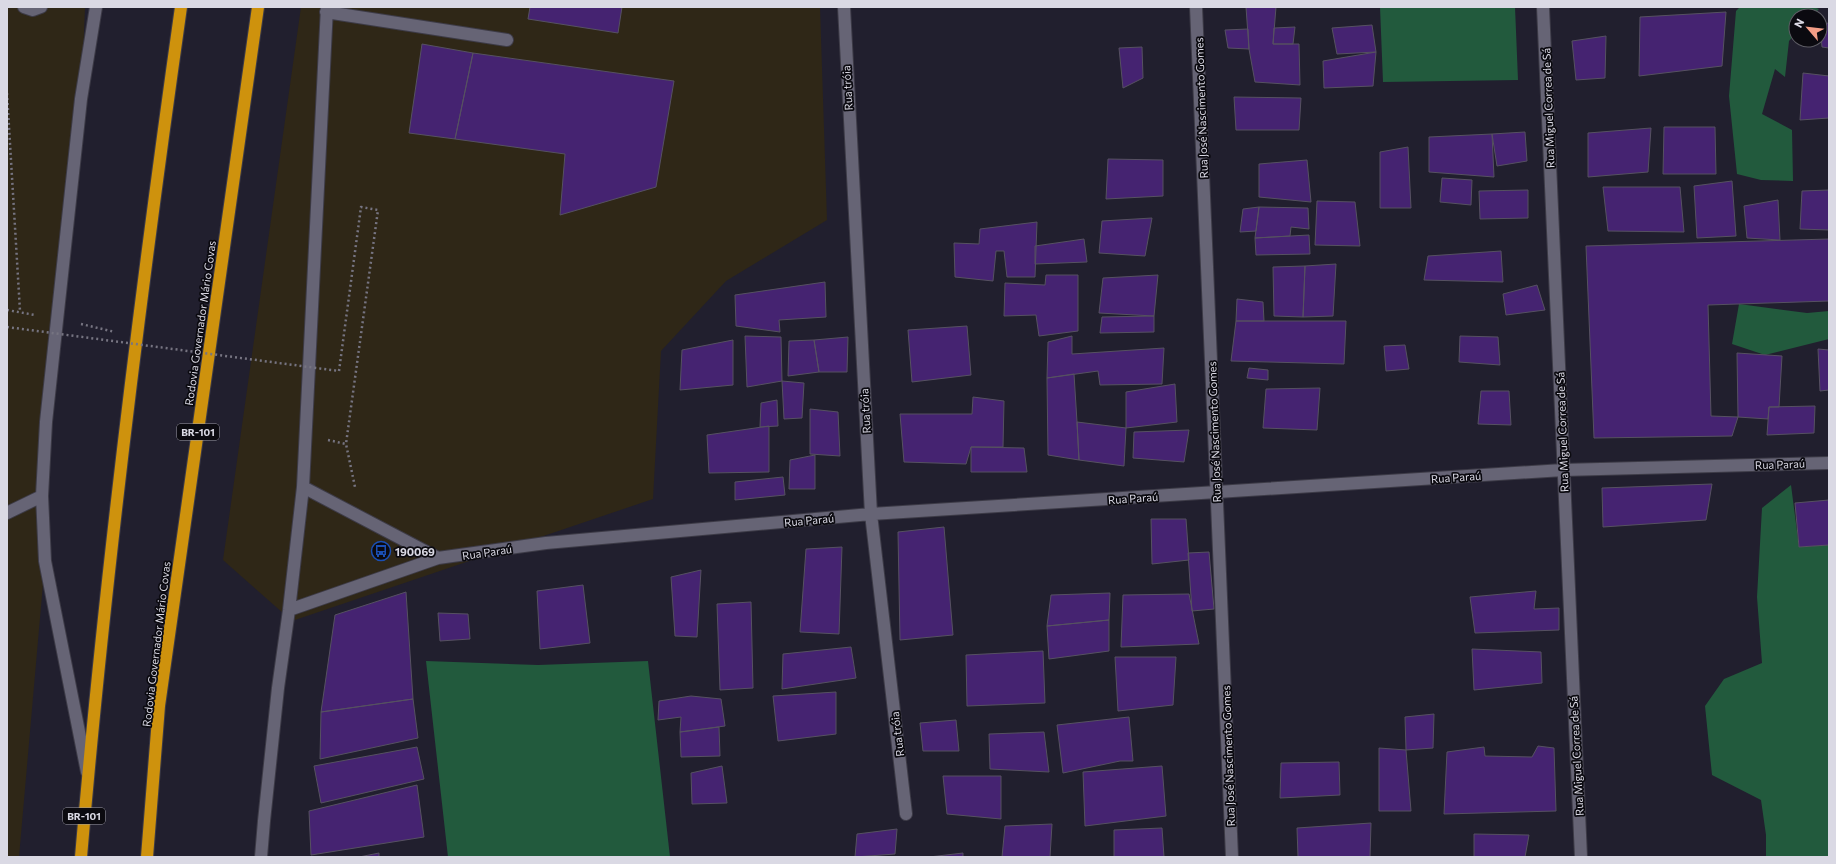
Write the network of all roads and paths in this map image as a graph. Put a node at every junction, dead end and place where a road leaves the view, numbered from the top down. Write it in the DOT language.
graph roads {
  1 [pos="24,7"];
  2 [pos="41,7"];
  3 [pos="96,7"];
  4 [pos="181,7"];
  5 [pos="258,7"];
  6 [pos="844,7"];
  7 [pos="1196,7"];
  8 [pos="1544,7"];
  9 [pos="326,9"];
  10 [pos="507,40"];
  11 [pos="7,93"];
  12 [pos="20,311"];
  13 [pos="7,327"];
  14 [pos="306,435"];
  15 [pos="346,444"];
  16 [pos="1829,462"];
  17 [pos="1563,470"];
  18 [pos="303,487"];
  19 [pos="1217,493"];
  20 [pos="42,496"];
  21 [pos="7,513"];
  22 [pos="871,514"];
  23 [pos="362,518"];
  24 [pos="438,558"];
  25 [pos="290,610"];
  26 [pos="88,774"];
  27 [pos="906,814"];
  28 [pos="80,857"];
  29 [pos="147,857"];
  30 [pos="262,857"];
  31 [pos="1232,857"];
  32 [pos="1581,857"];
  1 -- 2 [label="street"];
  3 -- 20 [label="street"];
  4 -- 26 [label="highway, BR-101"];
  5 -- 29 [label="highway, Rodovia Governador Mário Covas / BR-101"];
  6 -- 22 [label="street, Rua tróia"];
  7 -- 19 [label="street, Rua José Nascimento Gomes"];
  8 -- 17 [label="street, Rua Miguel Correa de Sá"];
  9 -- 10 [label="street"];
  9 -- 14 [label="street"];
  11 -- 12 [label="path"];
  13 -- 15 [label="path, bridge"];
  14 -- 15 [label="path"];
  14 -- 18 [label="street"];
  15 -- 23 [label="path"];
  16 -- 17 [label="street, Rua Paraú"];
  17 -- 19 [label="street, Rua Paraú"];
  17 -- 32 [label="street, Rua Miguel Correa de Sá"];
  18 -- 23 [label="street"];
  18 -- 25 [label="street"];
  19 -- 22 [label="street, Rua Paraú"];
  19 -- 31 [label="street, Rua José Nascimento Gomes"];
  20 -- 21 [label="street"];
  20 -- 26 [label="street"];
  22 -- 24 [label="street, Rua Paraú"];
  22 -- 27 [label="street, Rua tróia"];
  23 -- 24 [label="street"];
  24 -- 25 [label="street, Rua Paraú"];
  25 -- 30 [label="street"];
  26 -- 28 [label="highway, BR-101"];
}
